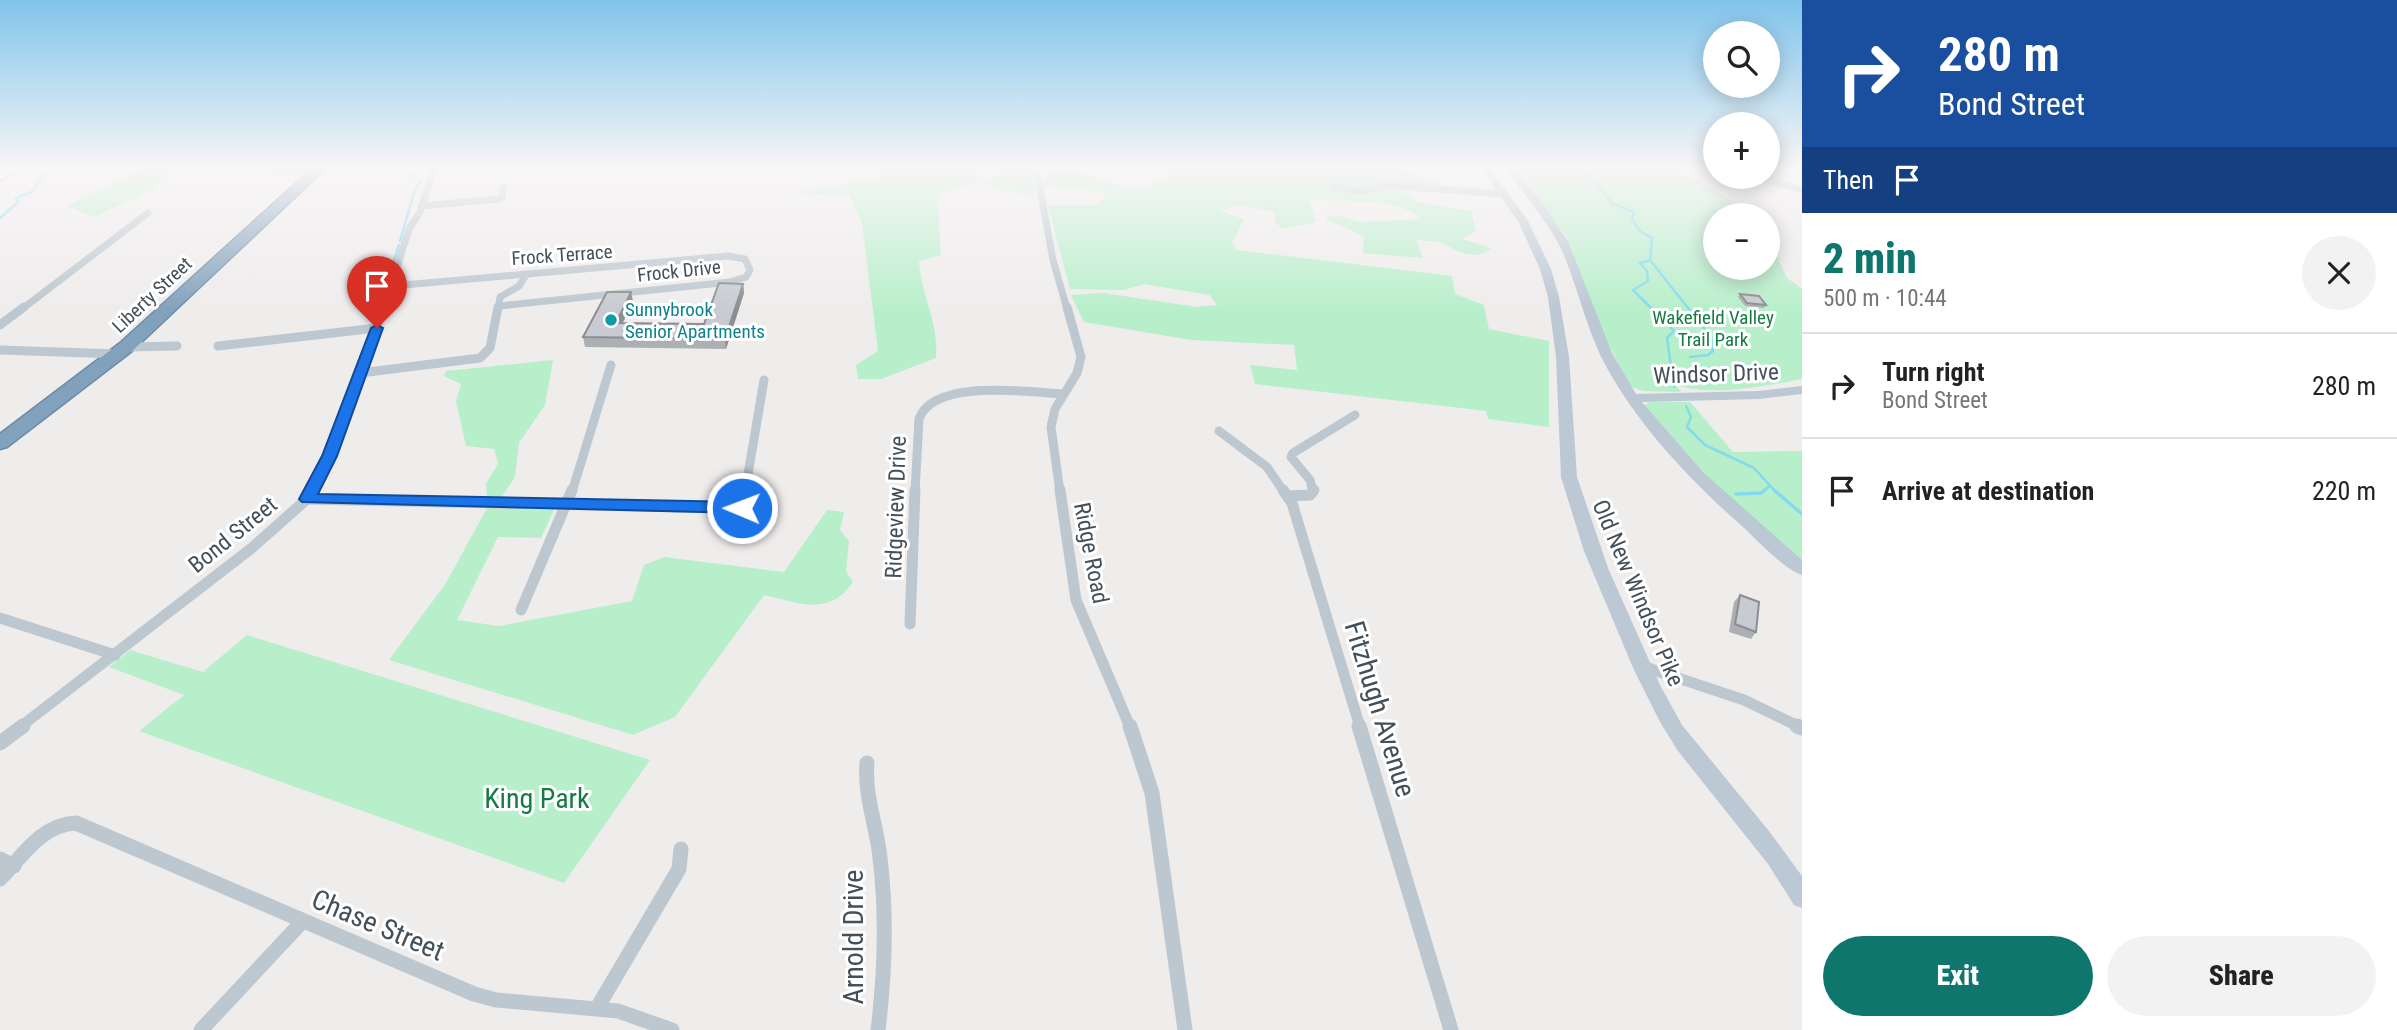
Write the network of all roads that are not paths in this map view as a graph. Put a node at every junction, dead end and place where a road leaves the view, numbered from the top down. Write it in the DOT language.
graph roads {
  1 [pos="147,214"];
  2 [pos="269,214"];
  3 [pos="417,214"];
  4 [pos="1045,214"];
  5 [pos="1517,214"];
  6 [pos="1544,214"];
  7 [pos="526,275"];
  8 [pos="737,281"];
  9 [pos="392,286"];
  10 [pos="499,306"];
  11 [pos="0,325"];
  12 [pos="377,328"];
  13 [pos="177,346"];
  14 [pos="218,346"];
  15 [pos="0,350"];
  16 [pos="122,351"];
  17 [pos="611,365"];
  18 [pos="360,373"];
  19 [pos="764,380"];
  20 [pos="1802,390"];
  21 [pos="1062,394"];
  22 [pos="1632,398"];
  23 [pos="1355,415"];
  24 [pos="1219,431"];
  25 [pos="0,443"];
  26 [pos="1289,496"];
  27 [pos="307,499"];
  28 [pos="568,504"];
  29 [pos="1802,569"];
  30 [pos="521,610"];
  31 [pos="0,618"];
  32 [pos="910,624"];
  33 [pos="114,654"];
  34 [pos="1642,666"];
  35 [pos="1802,728"];
  36 [pos="0,743"];
  37 [pos="867,763"];
  38 [pos="681,849"];
  39 [pos="7,863"];
  40 [pos="0,879"];
  41 [pos="1802,897"];
  42 [pos="302,922"];
  43 [pos="597,1008"];
  44 [pos="201,1030"];
  45 [pos="672,1030"];
  46 [pos="878,1030"];
  47 [pos="1185,1030"];
  48 [pos="1451,1030"];
  1 -- 11 [label="street"];
  2 -- 16 [label="highway, Liberty Street"];
  3 -- 9 [label="street, Bond Street"];
  4 -- 21 [label="street, Ridge Road"];
  5 -- 34 [label="street, Old New Windsor Pike"];
  6 -- 22 [label="street"];
  7 -- 8 [label="street, Frock Terrace"];
  7 -- 9 [label="street, Frock Terrace"];
  7 -- 10 [label="street"];
  8 -- 10 [label="street, Frock Drive"];
  9 -- 12 [label="street, Bond Street"];
  10 -- 18 [label="street"];
  12 -- 14 [label="street"];
  12 -- 18 [label="street, Bond Street"];
  13 -- 16 [label="street"];
  15 -- 16 [label="street"];
  16 -- 25 [label="highway, Liberty Street"];
  17 -- 28 [label="street"];
  18 -- 27 [label="street, Bond Street"];
  19 -- 28 [label="street"];
  20 -- 22 [label="street, Windsor Drive"];
  21 -- 32 [label="street, Ridgeview Drive"];
  21 -- 47 [label="street, Ridge Road"];
  22 -- 29 [label="street"];
  23 -- 26 [label="street"];
  24 -- 26 [label="street, Fitzhugh Avenue"];
  26 -- 48 [label="street, Fitzhugh Avenue"];
  27 -- 28 [label="street"];
  27 -- 33 [label="street, Bond Street"];
  28 -- 30 [label="street"];
  31 -- 33 [label="street"];
  33 -- 36 [label="street, Bond Street"];
  34 -- 35 [label="street"];
  34 -- 41 [label="street, Old New Windsor Pike"];
  37 -- 46 [label="street, Arnold Drive"];
  38 -- 43 [label="street"];
  39 -- 40 [label="street"];
  39 -- 42 [label="street, Chase Street"];
  42 -- 43 [label="street, Chase Street"];
  42 -- 44 [label="street"];
  43 -- 45 [label="street, Chase Street"];
}
